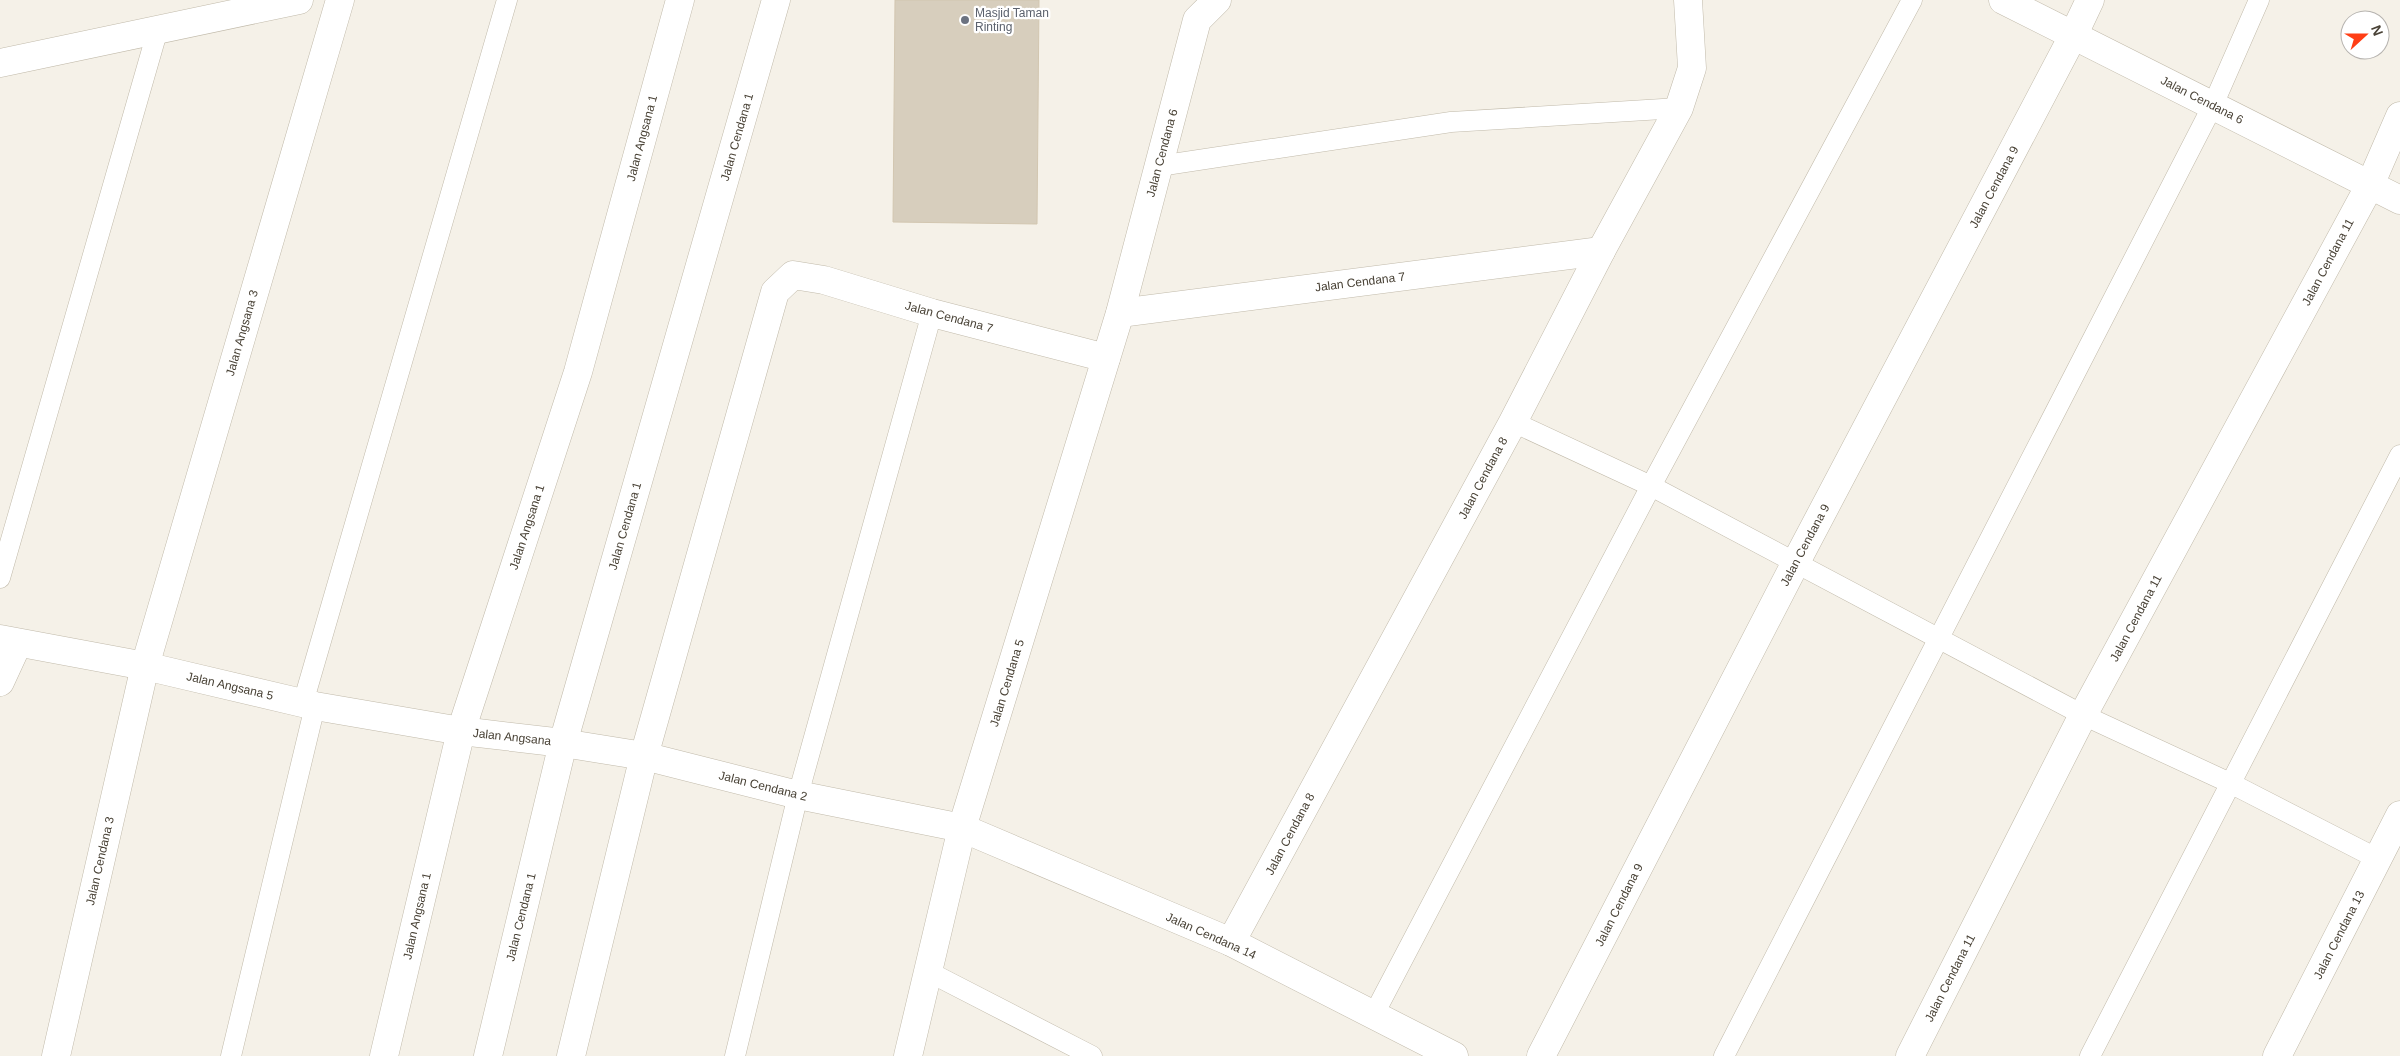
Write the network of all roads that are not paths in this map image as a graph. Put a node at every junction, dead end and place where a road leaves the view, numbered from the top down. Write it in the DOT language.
graph roads {
  1 [pos="299,0"];
  2 [pos="340,0"];
  3 [pos="507,0"];
  4 [pos="680,0"];
  5 [pos="776,0"];
  6 [pos="1217,0"];
  7 [pos="1688,0"];
  8 [pos="1912,0"];
  9 [pos="2003,0"];
  10 [pos="2090,0"];
  11 [pos="2259,0"];
  12 [pos="1199,10"];
  13 [pos="158,29"];
  14 [pos="2073,36"];
  15 [pos="0,62"];
  16 [pos="2213,105"];
  17 [pos="1678,108"];
  18 [pos="2400,116"];
  19 [pos="1159,166"];
  20 [pos="2370,185"];
  21 [pos="2400,200"];
  22 [pos="1601,251"];
  23 [pos="932,313"];
  24 [pos="1120,313"];
  25 [pos="1106,358"];
  26 [pos="1512,422"];
  27 [pos="2400,455"];
  28 [pos="1651,486"];
  29 [pos="1796,562"];
  30 [pos="0,578"];
  31 [pos="1938,638"];
  32 [pos="9,641"];
  33 [pos="145,666"];
  34 [pos="0,682"];
  35 [pos="309,705"];
  36 [pos="2083,715"];
  37 [pos="461,731"];
  38 [pos="563,742"];
  39 [pos="644,756"];
  40 [pos="2230,783"];
  41 [pos="798,795"];
  42 [pos="2400,815"];
  43 [pos="962,828"];
  44 [pos="2378,859"];
  45 [pos="1231,942"];
  46 [pos="929,972"];
  47 [pos="1374,1016"];
  48 [pos="56,1056"];
  49 [pos="231,1056"];
  50 [pos="384,1056"];
  51 [pos="488,1056"];
  52 [pos="571,1056"];
  53 [pos="735,1056"];
  54 [pos="908,1056"];
  55 [pos="1092,1056"];
  56 [pos="1454,1056"];
  57 [pos="1541,1056"];
  58 [pos="1724,1056"];
  59 [pos="1910,1056"];
  60 [pos="2090,1056"];
  61 [pos="2277,1056"];
  1 -- 13 [label="street"];
  2 -- 33 [label="street, Jalan Angsana 3"];
  3 -- 35 [label="lane"];
  4 -- 37 [label="street, Jalan Angsana 1"];
  5 -- 38 [label="street, Jalan Cendana 1"];
  6 -- 12 [label="street, Jalan Cendana 6"];
  7 -- 17 [label="street, Jalan Cendana 8"];
  8 -- 28 [label="lane"];
  9 -- 14 [label="street, Jalan Cendana 6"];
  10 -- 14 [label="street, Jalan Cendana 9"];
  11 -- 16 [label="lane"];
  12 -- 19 [label="street, Jalan Cendana 6"];
  13 -- 15 [label="street"];
  13 -- 30 [label="lane"];
  14 -- 16 [label="street, Jalan Cendana 6"];
  14 -- 29 [label="street, Jalan Cendana 9"];
  16 -- 20 [label="street, Jalan Cendana 6"];
  16 -- 31 [label="lane"];
  17 -- 19 [label="lane"];
  17 -- 22 [label="street, Jalan Cendana 8"];
  18 -- 20 [label="street, Jalan Cendana 11"];
  19 -- 24 [label="street, Jalan Cendana 6"];
  20 -- 21 [label="street, Jalan Cendana 6"];
  20 -- 36 [label="street, Jalan Cendana 11"];
  22 -- 24 [label="street, Jalan Cendana 7"];
  22 -- 26 [label="street, Jalan Cendana 8"];
  23 -- 25 [label="street, Jalan Cendana 7"];
  23 -- 39 [label="street, Jalan Cendana 7"];
  23 -- 41 [label="lane"];
  24 -- 25 [label="street, Jalan Cendana 5"];
  25 -- 43 [label="street, Jalan Cendana 5"];
  26 -- 28 [label="lane"];
  26 -- 45 [label="street, Jalan Cendana 8"];
  27 -- 40 [label="lane"];
  28 -- 29 [label="lane"];
  28 -- 47 [label="lane"];
  29 -- 31 [label="lane"];
  29 -- 57 [label="street, Jalan Cendana 9"];
  31 -- 36 [label="lane"];
  31 -- 58 [label="lane"];
  32 -- 33 [label="street, Jalan Angsana 5"];
  32 -- 34 [label="street"];
  33 -- 35 [label="street, Jalan Angsana 5"];
  33 -- 48 [label="street, Jalan Cendana 3"];
  35 -- 37 [label="street, Jalan Angsana 5"];
  35 -- 49 [label="lane"];
  36 -- 40 [label="lane"];
  36 -- 59 [label="street, Jalan Cendana 11"];
  37 -- 38 [label="street, Jalan Angsana"];
  37 -- 50 [label="street, Jalan Angsana 1"];
  38 -- 39 [label="street, Jalan Cendana 2"];
  38 -- 51 [label="street, Jalan Cendana 1"];
  39 -- 41 [label="street, Jalan Cendana 2"];
  39 -- 52 [label="street"];
  40 -- 44 [label="lane"];
  40 -- 60 [label="lane"];
  41 -- 43 [label="street, Jalan Cendana 2"];
  41 -- 53 [label="lane"];
  42 -- 44 [label="street, Jalan Cendana 13"];
  43 -- 45 [label="street, Jalan Cendana 14"];
  43 -- 46 [label="street, Jalan Cendana 5"];
  44 -- 61 [label="street, Jalan Cendana 13"];
  45 -- 47 [label="street, Jalan Cendana 14"];
  46 -- 54 [label="street, Jalan Cendana 5"];
  46 -- 55 [label="lane"];
  47 -- 56 [label="street, Jalan Cendana 14"];
}
